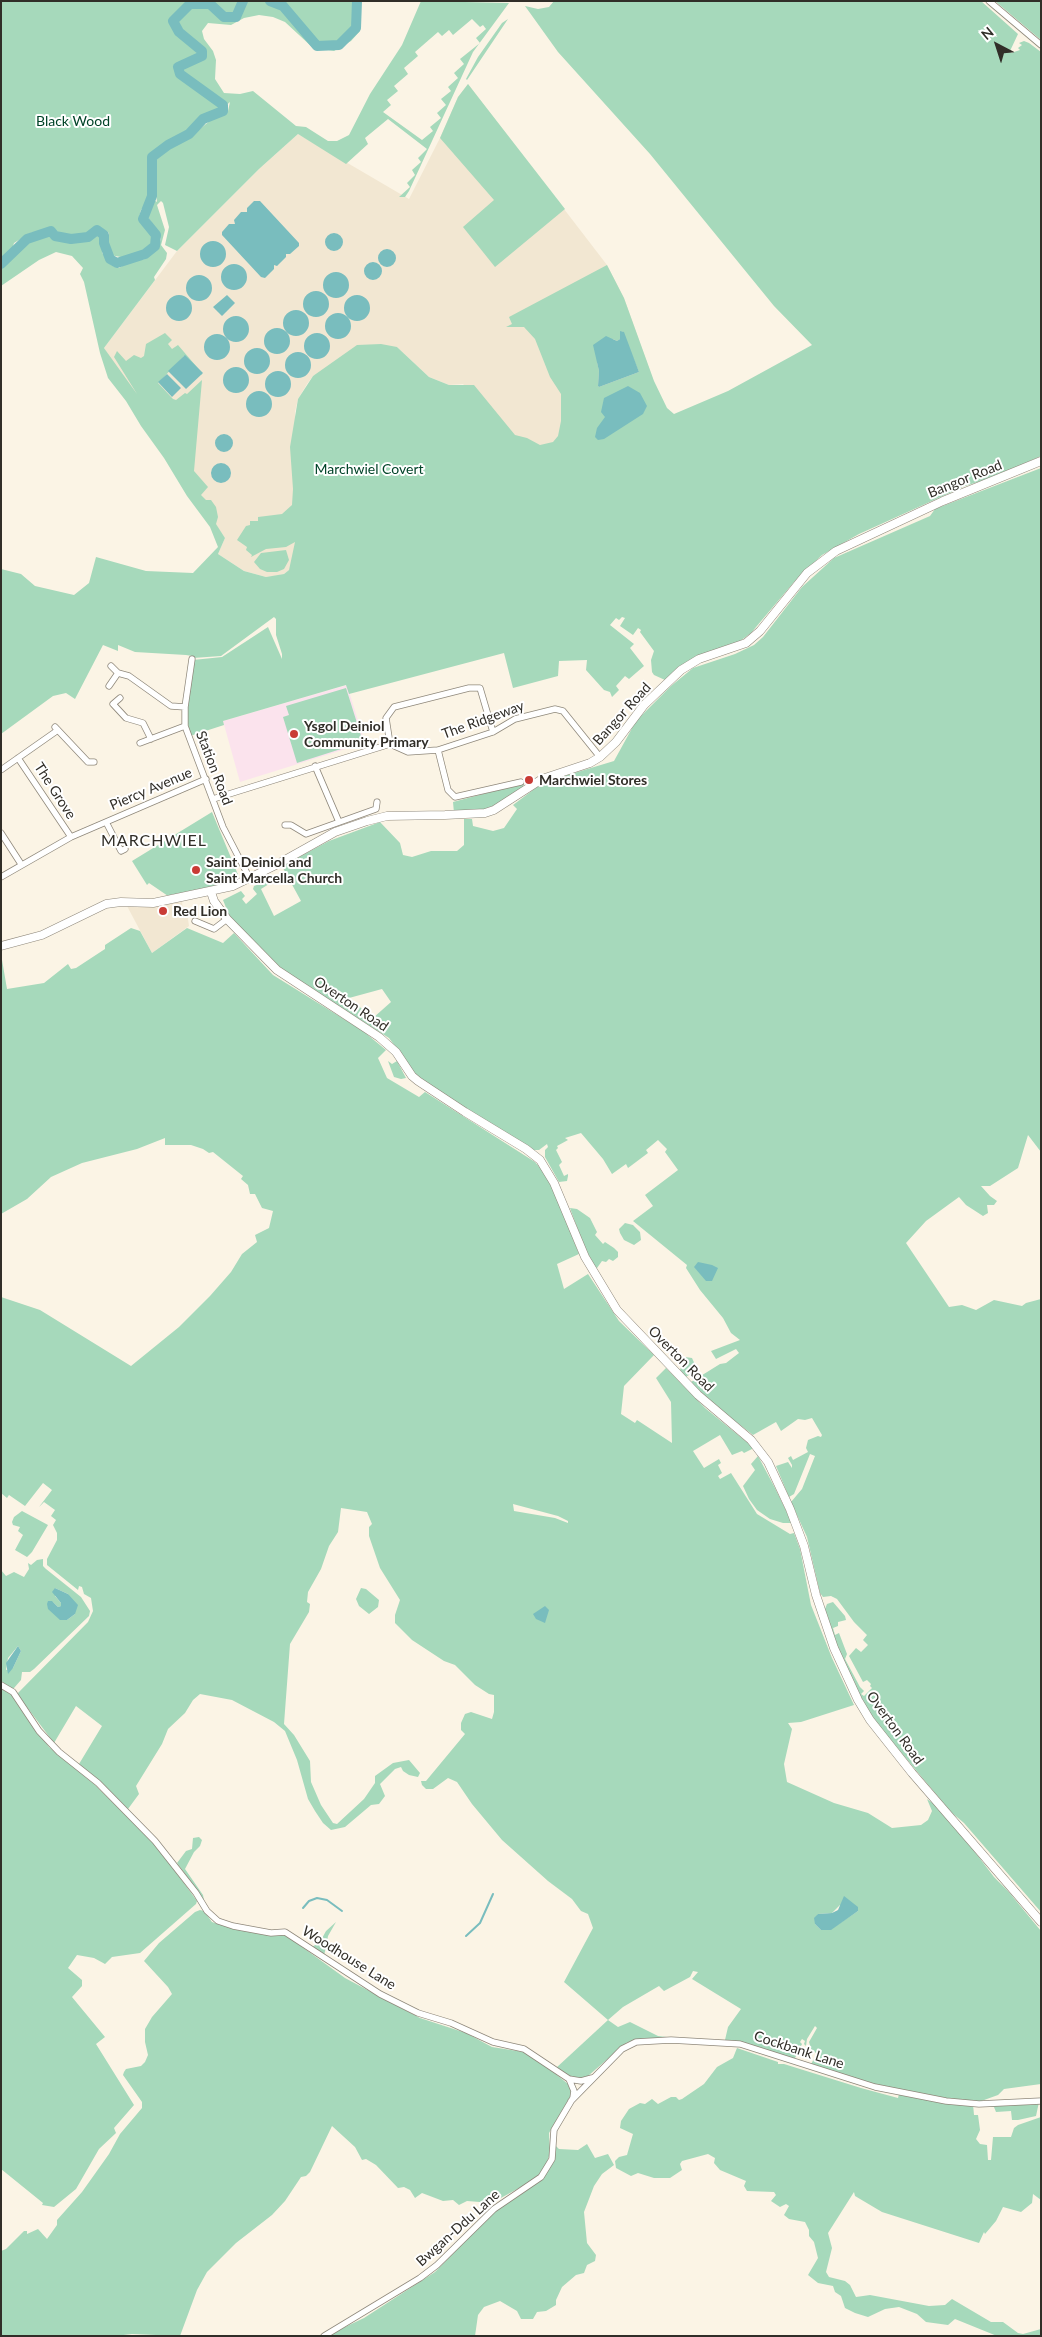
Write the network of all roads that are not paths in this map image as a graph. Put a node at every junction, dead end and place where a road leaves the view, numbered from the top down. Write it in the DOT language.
graph roads {
  1 [pos="989,1"];
  2 [pos="1041,45"];
  3 [pos="1041,461"];
  4 [pos="192,659"];
  5 [pos="111,666"];
  6 [pos="118,673"];
  7 [pos="108,686"];
  8 [pos="120,698"];
  9 [pos="185,707"];
  10 [pos="185,726"];
  11 [pos="493,732"];
  12 [pos="151,739"];
  13 [pos="140,743"];
  14 [pos="390,744"];
  15 [pos="438,750"];
  16 [pos="600,757"];
  17 [pos="18,758"];
  18 [pos="89,763"];
  19 [pos="315,766"];
  20 [pos="1,770"];
  21 [pos="206,779"];
  22 [pos="522,782"];
  23 [pos="213,799"];
  24 [pos="377,802"];
  25 [pos="106,822"];
  26 [pos="339,822"];
  27 [pos="285,825"];
  28 [pos="3,832"];
  29 [pos="71,837"];
  30 [pos="125,849"];
  31 [pos="21,864"];
  32 [pos="1,877"];
  33 [pos="250,879"];
  34 [pos="212,892"];
  35 [pos="227,919"];
  36 [pos="195,921"];
  37 [pos="1,946"];
  38 [pos="1,1686"];
  39 [pos="1041,1922"];
  40 [pos="592,2078"];
  41 [pos="569,2079"];
  42 [pos="571,2101"];
  43 [pos="1041,2101"];
  44 [pos="324,2336"];
  1 -- 2 [label="street"];
  3 -- 16 [label="main road, Bangor Road"];
  4 -- 9 [label="street, Station Road"];
  5 -- 6 [label="street"];
  6 -- 7 [label="street"];
  6 -- 9 [label="street"];
  8 -- 12 [label="street"];
  9 -- 10 [label="street, Station Road"];
  10 -- 12 [label="street"];
  10 -- 21 [label="street, Station Road"];
  11 -- 14 [label="street"];
  11 -- 15 [label="street, The Ridgeway"];
  11 -- 16 [label="street, The Ridgeway"];
  12 -- 13 [label="street"];
  14 -- 15 [label="street, The Ridgeway"];
  14 -- 19 [label="street"];
  15 -- 22 [label="street"];
  16 -- 33 [label="main road, Bangor Road"];
  17 -- 18 [label="street"];
  17 -- 20 [label="street"];
  17 -- 29 [label="street, The Grove"];
  19 -- 23 [label="street"];
  19 -- 26 [label="street"];
  21 -- 23 [label="street, Station Road"];
  21 -- 25 [label="street, Piercy Avenue"];
  23 -- 33 [label="street, Station Road"];
  24 -- 26 [label="street"];
  25 -- 29 [label="street, Piercy Avenue"];
  25 -- 30 [label="street, Piercy Avenue"];
  26 -- 27 [label="street"];
  28 -- 31 [label="street"];
  29 -- 31 [label="street, Piercy Avenue"];
  31 -- 32 [label="street, Piercy Avenue"];
  33 -- 34 [label="main road, Bangor Road"];
  34 -- 35 [label="main road, Overton Road"];
  34 -- 37 [label="main road, Bangor Road"];
  35 -- 36 [label="street"];
  35 -- 39 [label="main road, Overton Road"];
  38 -- 41 [label="street, Woodhouse Lane"];
  40 -- 41 [label="street"];
  40 -- 42 [label="street, Cockbank Lane"];
  40 -- 43 [label="street, Cockbank Lane"];
  41 -- 42 [label="street"];
  42 -- 44 [label="street, Bwgan-Ddu Lane"];
}
